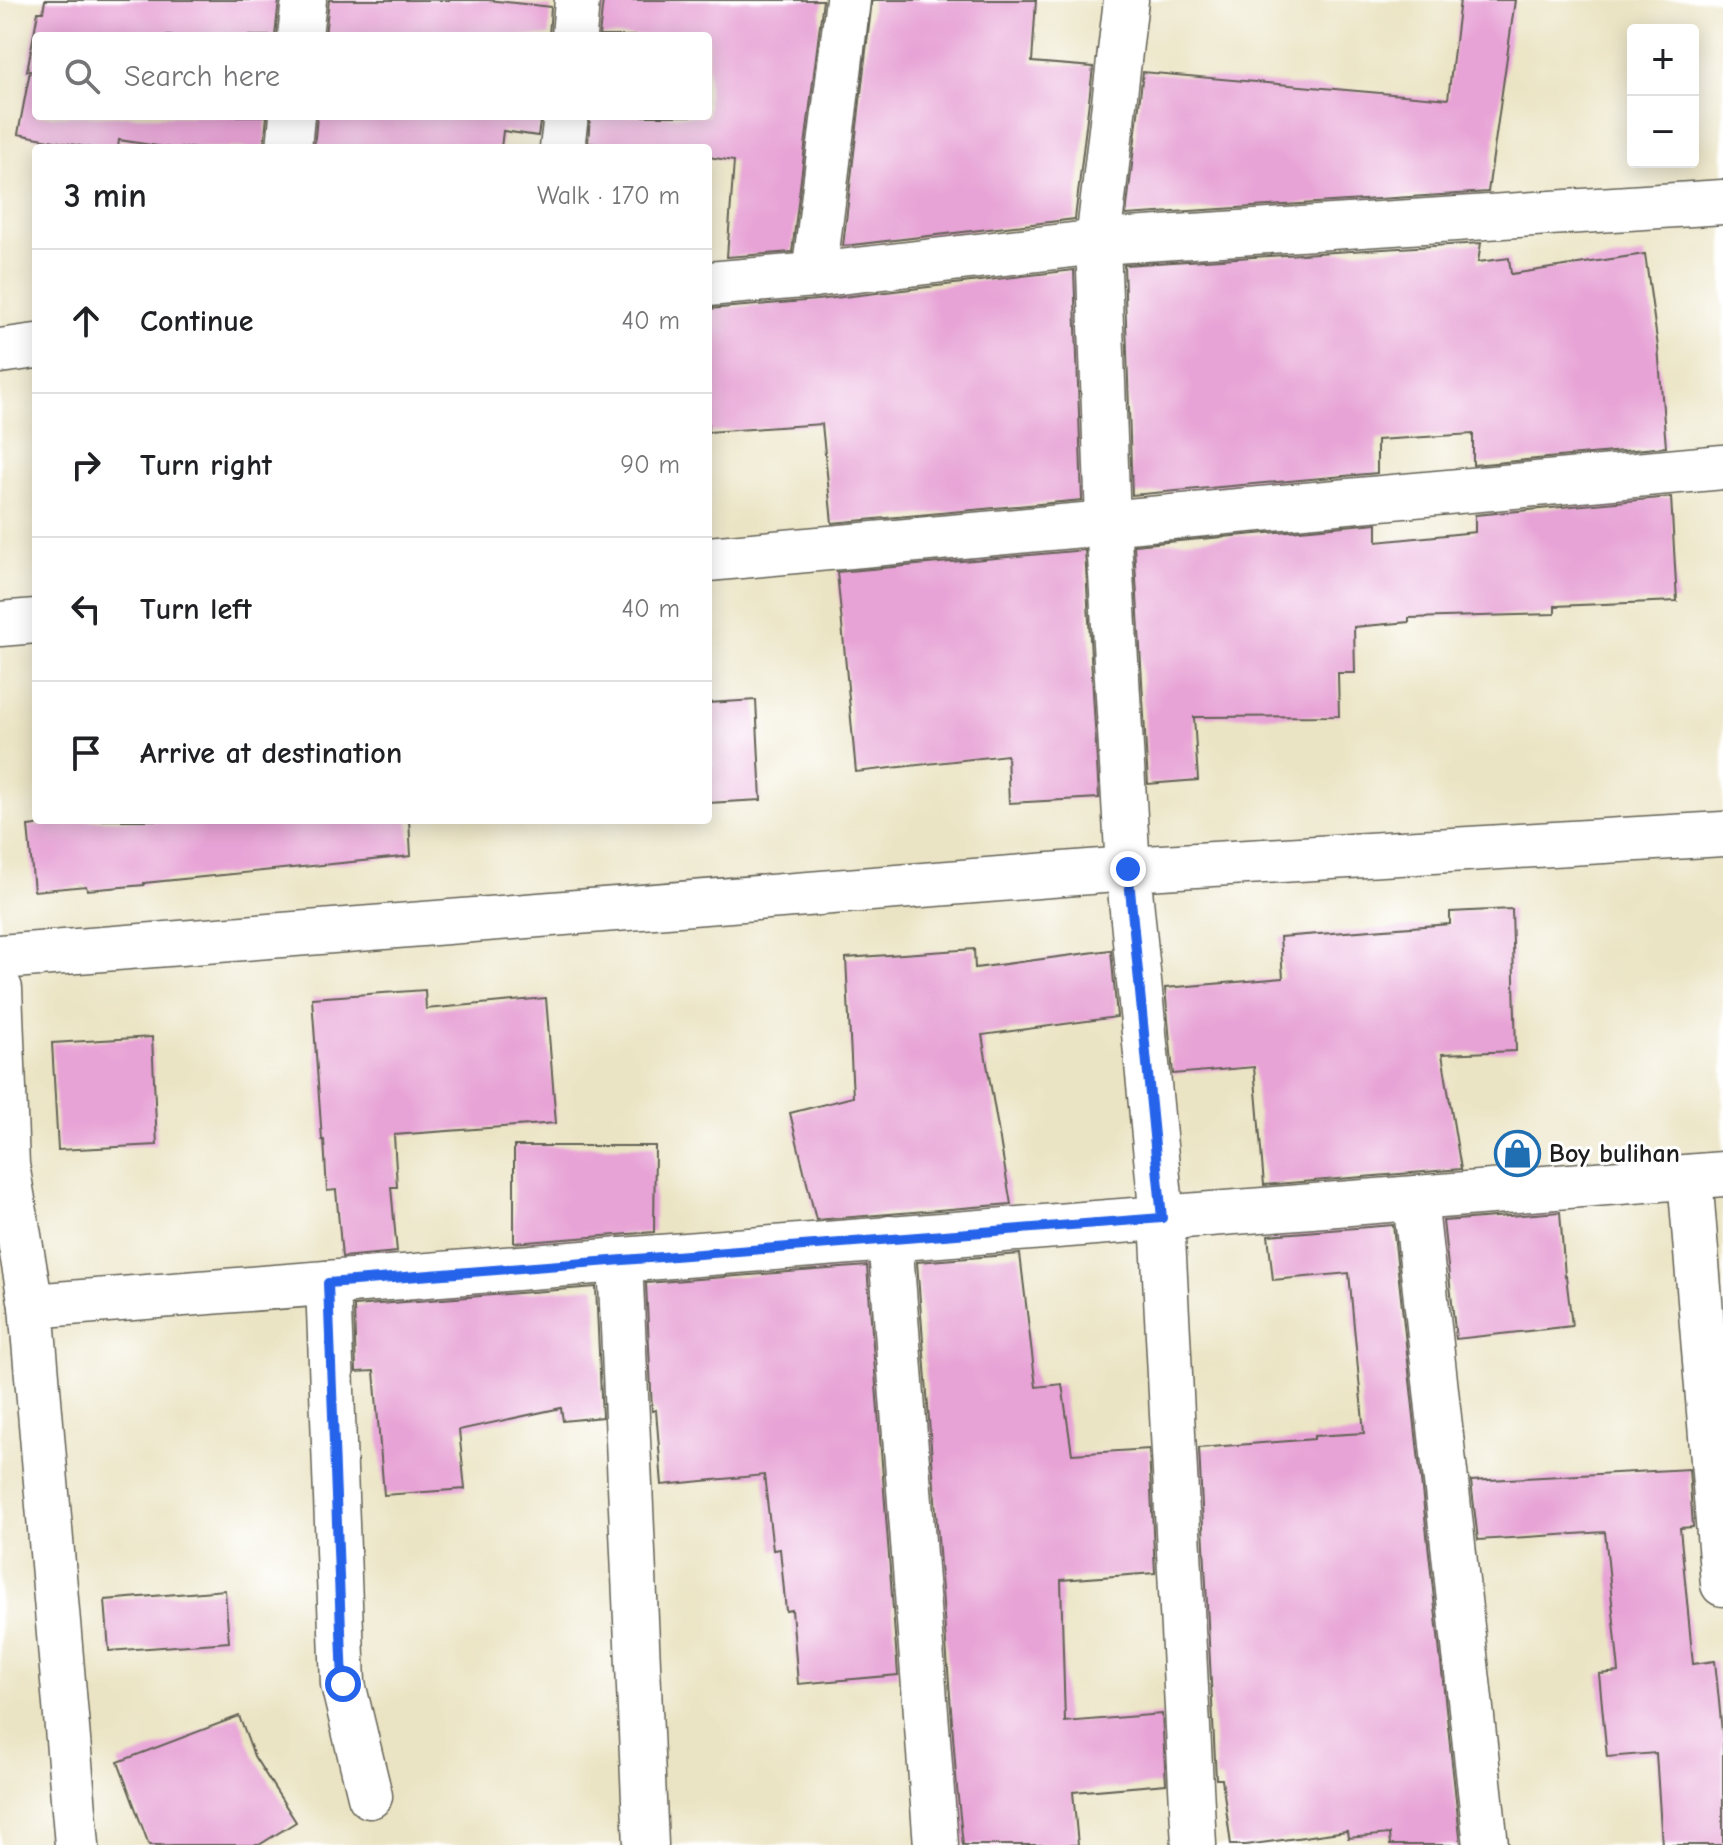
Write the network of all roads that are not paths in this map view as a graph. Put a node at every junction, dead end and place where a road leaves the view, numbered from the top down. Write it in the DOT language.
graph roads {
  1 [pos="304,0"];
  2 [pos="577,0"];
  3 [pos="848,0"];
  4 [pos="1126,0"];
  5 [pos="300,32"];
  6 [pos="574,32"];
  7 [pos="292,120"];
  8 [pos="566,120"];
  9 [pos="289,144"];
  10 [pos="562,144"];
  11 [pos="1723,202"];
  12 [pos="1098,242"];
  13 [pos="814,275"];
  14 [pos="712,284"];
  15 [pos="32,347"];
  16 [pos="0,351"];
  17 [pos="1723,467"];
  18 [pos="1108,522"];
  19 [pos="712,559"];
  20 [pos="32,621"];
  21 [pos="0,624"];
  22 [pos="1723,834"];
  23 [pos="1128,869"];
  24 [pos="0,957"];
  25 [pos="0,989"];
  26 [pos="3,1165"];
  27 [pos="1706,1175"];
  28 [pos="1415,1199"];
  29 [pos="1162,1218"];
  30 [pos="890,1238"];
  31 [pos="620,1260"];
  32 [pos="328,1283"];
  33 [pos="31,1306"];
  34 [pos="1723,1584"];
  35 [pos="370,1796"];
  36 [pos="77,1845"];
  37 [pos="646,1845"];
  38 [pos="936,1845"];
  39 [pos="1194,1845"];
  40 [pos="1486,1845"];
  1 -- 5 [label="street"];
  2 -- 6 [label="street"];
  3 -- 13 [label="street"];
  4 -- 12 [label="street"];
  7 -- 9 [label="street"];
  8 -- 10 [label="street"];
  11 -- 12 [label="street"];
  12 -- 13 [label="street"];
  12 -- 18 [label="street"];
  13 -- 14 [label="street"];
  15 -- 16 [label="street"];
  17 -- 18 [label="street"];
  18 -- 19 [label="street"];
  18 -- 23 [label="street"];
  20 -- 21 [label="street"];
  22 -- 23 [label="street"];
  23 -- 24 [label="street"];
  23 -- 29 [label="street"];
  25 -- 26 [label="street"];
  26 -- 33 [label="street"];
  27 -- 28 [label="street"];
  27 -- 34 [label="street"];
  28 -- 29 [label="street"];
  28 -- 40 [label="street"];
  29 -- 30 [label="street"];
  29 -- 39 [label="street"];
  30 -- 31 [label="street"];
  30 -- 38 [label="street"];
  31 -- 32 [label="street"];
  31 -- 37 [label="street"];
  32 -- 33 [label="street"];
  32 -- 35 [label="street"];
  33 -- 36 [label="street"];
}
